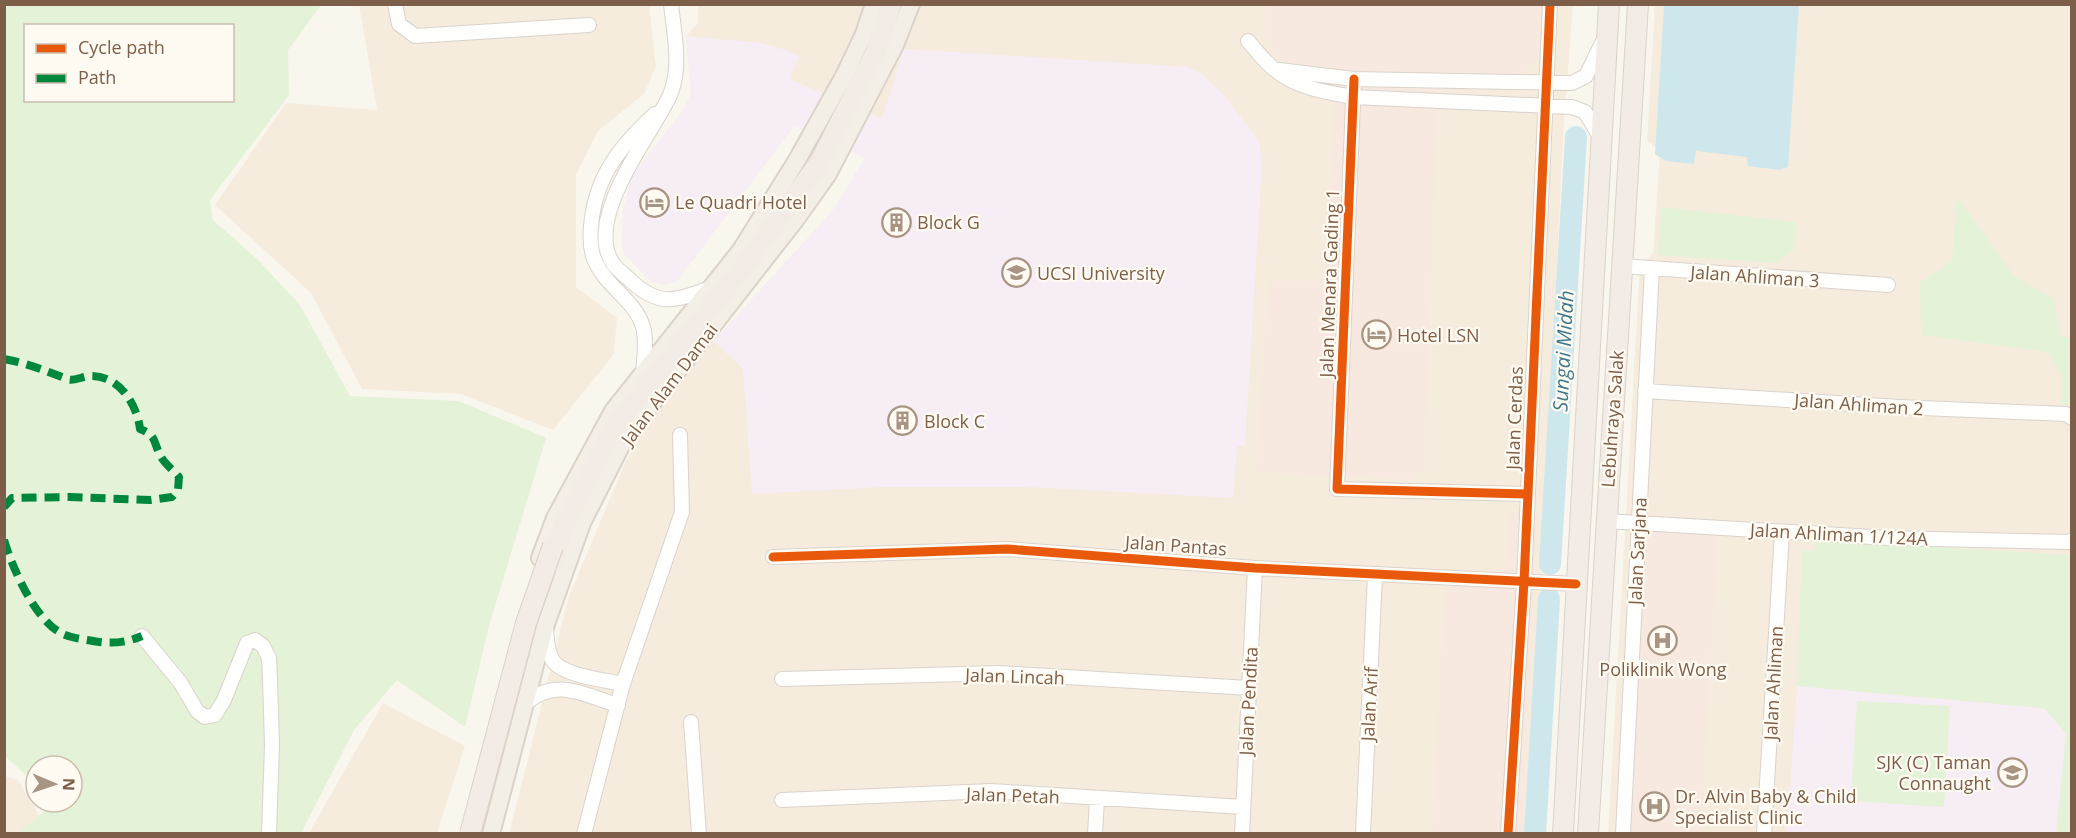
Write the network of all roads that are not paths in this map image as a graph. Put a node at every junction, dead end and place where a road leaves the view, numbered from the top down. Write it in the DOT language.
graph roads {
  1 [pos="395,4"];
  2 [pos="671,4"];
  3 [pos="874,4"];
  4 [pos="887,4"];
  5 [pos="891,4"];
  6 [pos="911,4"];
  7 [pos="1550,4"];
  8 [pos="1609,4"];
  9 [pos="1638,4"];
  10 [pos="589,25"];
  11 [pos="1607,28"];
  12 [pos="1248,41"];
  13 [pos="1274,69"];
  14 [pos="1354,79"];
  15 [pos="1545,84"];
  16 [pos="1353,97"];
  17 [pos="1544,105"];
  18 [pos="659,111"];
  19 [pos="1601,139"];
  20 [pos="599,188"];
  21 [pos="615,194"];
  22 [pos="592,215"];
  23 [pos="609,219"];
  24 [pos="1622,266"];
  25 [pos="1652,268"];
  26 [pos="1888,285"];
  27 [pos="710,288"];
  28 [pos="643,373"];
  29 [pos="1645,391"];
  30 [pos="2072,418"];
  31 [pos="680,435"];
  32 [pos="1527,494"];
  33 [pos="1606,521"];
  34 [pos="1639,524"];
  35 [pos="1782,532"];
  36 [pos="2072,540"];
  37 [pos="773,557"];
  38 [pos="1255,568"];
  39 [pos="1375,575"];
  40 [pos="1524,582"];
  41 [pos="1576,584"];
  42 [pos="545,627"];
  43 [pos="142,636"];
  44 [pos="782,679"];
  45 [pos="623,684"];
  46 [pos="1249,688"];
  47 [pos="526,703"];
  48 [pos="618,705"];
  49 [pos="690,722"];
  50 [pos="1097,799"];
  51 [pos="782,800"];
  52 [pos="1243,807"];
  53 [pos="269,834"];
  54 [pos="469,834"];
  55 [pos="475,834"];
  56 [pos="491,834"];
  57 [pos="584,834"];
  58 [pos="699,834"];
  59 [pos="1095,834"];
  60 [pos="1242,834"];
  61 [pos="1363,834"];
  62 [pos="1508,834"];
  63 [pos="1563,834"];
  64 [pos="1588,834"];
  65 [pos="1623,834"];
  66 [pos="1764,834"];
  1 -- 10 [label="street"];
  2 -- 18 [label="street"];
  3 -- 27 [label="main road, Jalan Alam Damai"];
  4 -- 54 [label="highway, bridge"];
  5 -- 55 [label="highway, bridge"];
  6 -- 42 [label="main road, Jalan Alam Damai"];
  7 -- 15 [label="street, Jalan Cerdas"];
  8 -- 11 [label="highway, Lebuhraya Salak"];
  9 -- 24 [label="highway, Lebuhraya Salak"];
  11 -- 15 [label="street"];
  11 -- 19 [label="highway, Lebuhraya Salak"];
  12 -- 13 [label="street"];
  13 -- 14 [label="street"];
  13 -- 16 [label="street"];
  14 -- 15 [label="street"];
  14 -- 16 [label="street, Jalan Menara Gading 1"];
  15 -- 17 [label="street, Jalan Cerdas"];
  16 -- 17 [label="street"];
  16 -- 32 [label="street, Jalan Menara Gading 1"];
  17 -- 19 [label="street"];
  17 -- 32 [label="street, Jalan Cerdas"];
  18 -- 20 [label="street"];
  18 -- 21 [label="street"];
  19 -- 41 [label="highway, Lebuhraya Salak"];
  20 -- 21 [label="street"];
  20 -- 22 [label="street"];
  21 -- 23 [label="street"];
  22 -- 23 [label="street"];
  22 -- 28 [label="street"];
  23 -- 27 [label="street"];
  24 -- 25 [label="street, Jalan Ahliman 3"];
  24 -- 33 [label="highway, Lebuhraya Salak"];
  25 -- 26 [label="street, Jalan Ahliman 3"];
  25 -- 29 [label="street, Jalan Sarjana"];
  27 -- 28 [label="main road, Jalan Alam Damai"];
  28 -- 54 [label="main road, Jalan Alam Damai"];
  29 -- 30 [label="street, Jalan Ahliman 2"];
  29 -- 34 [label="street, Jalan Sarjana"];
  31 -- 45 [label="street"];
  32 -- 40 [label="street, Jalan Cerdas"];
  33 -- 34 [label="street, Jalan Ahliman 1/124A"];
  33 -- 64 [label="highway, Lebuhraya Salak"];
  34 -- 35 [label="street, Jalan Ahliman 1/124A"];
  34 -- 65 [label="street, Jalan Sarjana"];
  35 -- 36 [label="street, Jalan Ahliman 1/124A"];
  35 -- 66 [label="street, Jalan Ahliman"];
  37 -- 38 [label="street, Jalan Pantas"];
  38 -- 39 [label="street, Jalan Pantas"];
  38 -- 46 [label="street, Jalan Pendita"];
  39 -- 40 [label="street, Jalan Pantas"];
  39 -- 61 [label="street, Jalan Arif"];
  40 -- 41 [label="street, Jalan Pantas"];
  40 -- 62 [label="street, Jalan Cerdas"];
  41 -- 63 [label="highway, Lebuhraya Salak"];
  42 -- 45 [label="street"];
  42 -- 47 [label="main road, Jalan Alam Damai"];
  43 -- 53 [label="street"];
  44 -- 46 [label="street, Jalan Lincah"];
  45 -- 48 [label="street"];
  46 -- 52 [label="street, Jalan Pendita"];
  47 -- 48 [label="street"];
  47 -- 56 [label="main road, Jalan Alam Damai"];
  48 -- 57 [label="street"];
  49 -- 58 [label="street"];
  50 -- 51 [label="street, Jalan Petah"];
  50 -- 52 [label="street, Jalan Petah"];
  50 -- 59 [label="street"];
  52 -- 60 [label="street, Jalan Pendita"];
}
